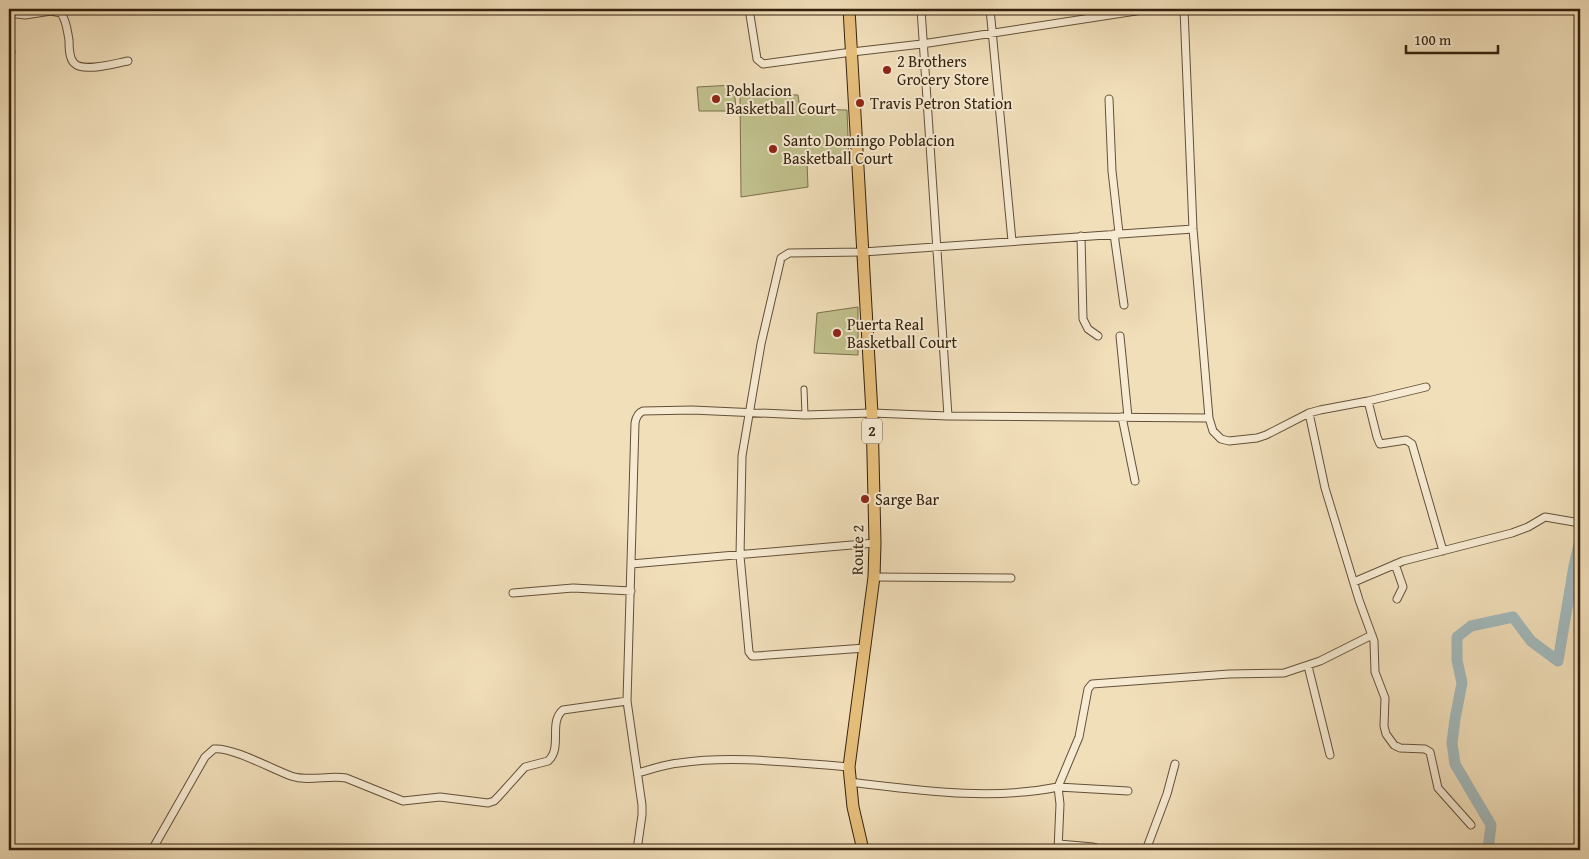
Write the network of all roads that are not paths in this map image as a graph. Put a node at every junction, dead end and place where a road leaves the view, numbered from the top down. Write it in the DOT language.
graph roads {
  1 [pos="749,9"];
  2 [pos="849,9"];
  3 [pos="921,9"];
  4 [pos="990,9"];
  5 [pos="1149,9"];
  6 [pos="1184,9"];
  7 [pos="9,14"];
  8 [pos="994,34"];
  9 [pos="922,44"];
  10 [pos="852,52"];
  11 [pos="128,61"];
  12 [pos="1109,99"];
  13 [pos="1193,229"];
  14 [pos="1116,234"];
  15 [pos="1082,236"];
  16 [pos="1012,241"];
  17 [pos="938,247"];
  18 [pos="863,252"];
  19 [pos="1124,305"];
  20 [pos="1098,336"];
  21 [pos="1120,336"];
  22 [pos="1426,388"];
  23 [pos="804,389"];
  24 [pos="1368,401"];
  25 [pos="748,413"];
  26 [pos="872,413"];
  27 [pos="1309,413"];
  28 [pos="805,415"];
  29 [pos="948,416"];
  30 [pos="1125,417"];
  31 [pos="1210,418"];
  32 [pos="1135,481"];
  33 [pos="1580,523"];
  34 [pos="875,543"];
  35 [pos="1443,551"];
  36 [pos="740,556"];
  37 [pos="631,564"];
  38 [pos="1395,564"];
  39 [pos="874,577"];
  40 [pos="1011,578"];
  41 [pos="1354,582"];
  42 [pos="631,591"];
  43 [pos="513,593"];
  44 [pos="1397,599"];
  45 [pos="1372,635"];
  46 [pos="865,648"];
  47 [pos="1308,666"];
  48 [pos="627,702"];
  49 [pos="1330,756"];
  50 [pos="1175,764"];
  51 [pos="849,767"];
  52 [pos="638,773"];
  53 [pos="849,782"];
  54 [pos="1058,787"];
  55 [pos="1128,791"];
  56 [pos="1471,825"];
  57 [pos="1059,847"];
  58 [pos="152,850"];
  59 [pos="637,850"];
  60 [pos="863,850"];
  61 [pos="1104,850"];
  62 [pos="1146,850"];
  1 -- 10 [label="street"];
  2 -- 10 [label="highway, Route 2 / 2"];
  3 -- 9 [label="street"];
  4 -- 8 [label="street"];
  5 -- 8 [label="street"];
  6 -- 13 [label="street"];
  7 -- 11 [label="street"];
  8 -- 9 [label="street"];
  8 -- 16 [label="street"];
  9 -- 10 [label="street"];
  9 -- 17 [label="street"];
  10 -- 18 [label="highway, Route 2 / 2"];
  12 -- 14 [label="street"];
  13 -- 14 [label="street"];
  13 -- 31 [label="street"];
  14 -- 15 [label="street"];
  14 -- 19 [label="street"];
  15 -- 16 [label="street"];
  15 -- 20 [label="street"];
  16 -- 17 [label="street"];
  17 -- 18 [label="street"];
  17 -- 29 [label="street"];
  18 -- 25 [label="street"];
  18 -- 26 [label="highway, Route 2 / 2"];
  21 -- 30 [label="street"];
  22 -- 24 [label="street"];
  23 -- 28 [label="street"];
  24 -- 27 [label="street"];
  24 -- 35 [label="street"];
  25 -- 28 [label="street"];
  25 -- 36 [label="street"];
  25 -- 37 [label="street"];
  26 -- 28 [label="street"];
  26 -- 29 [label="street"];
  26 -- 34 [label="highway, Route 2 / 2"];
  27 -- 31 [label="street"];
  27 -- 41 [label="street"];
  29 -- 30 [label="street"];
  30 -- 31 [label="street"];
  30 -- 32 [label="street"];
  33 -- 35 [label="street"];
  34 -- 36 [label="street"];
  34 -- 39 [label="highway, Route 2 / 2"];
  35 -- 38 [label="street"];
  36 -- 37 [label="street"];
  36 -- 46 [label="street"];
  37 -- 42 [label="street"];
  38 -- 41 [label="street"];
  38 -- 44 [label="street"];
  39 -- 40 [label="street"];
  39 -- 46 [label="highway, Route 2 / 2"];
  41 -- 45 [label="street"];
  42 -- 43 [label="street"];
  42 -- 48 [label="street"];
  45 -- 47 [label="street"];
  45 -- 56 [label="street"];
  46 -- 51 [label="highway, Route 2 / 2"];
  47 -- 49 [label="street"];
  47 -- 54 [label="street"];
  48 -- 52 [label="street"];
  48 -- 58 [label="street"];
  50 -- 62 [label="street"];
  51 -- 52 [label="street"];
  51 -- 53 [label="highway, Route 2 / 2"];
  52 -- 59 [label="street"];
  53 -- 54 [label="street"];
  53 -- 60 [label="highway, Route 2 / 2"];
  54 -- 55 [label="street"];
  54 -- 57 [label="street"];
  57 -- 61 [label="street"];
}
